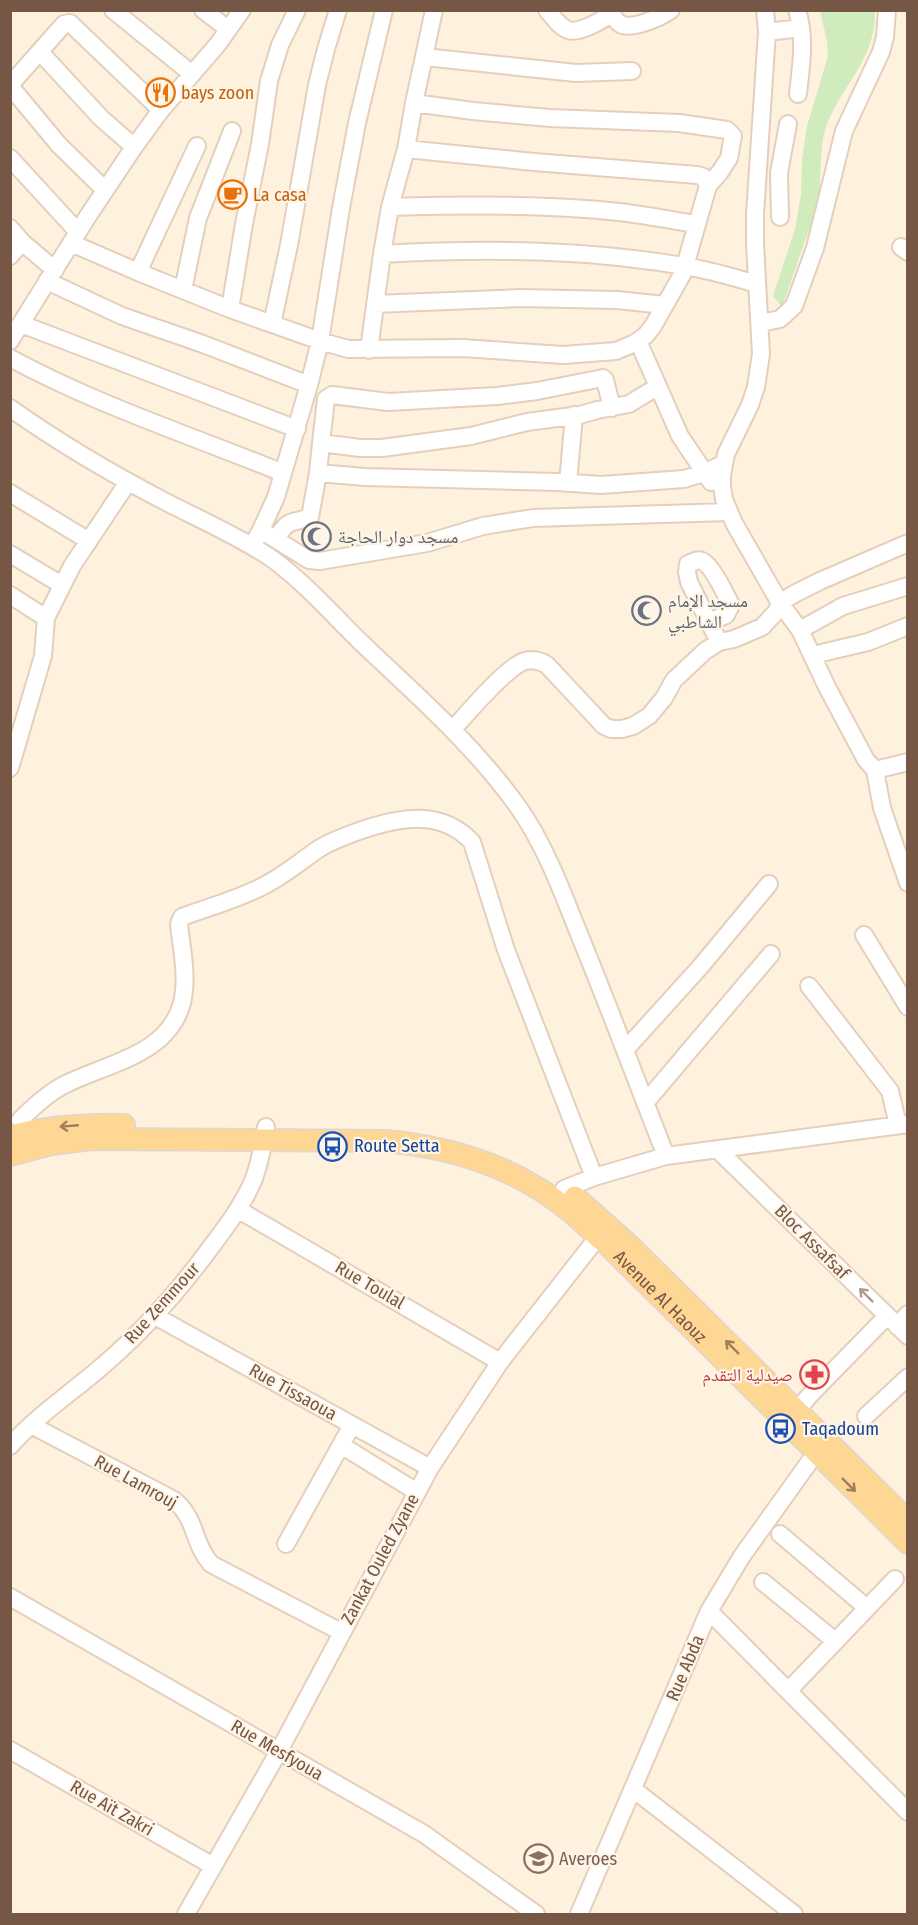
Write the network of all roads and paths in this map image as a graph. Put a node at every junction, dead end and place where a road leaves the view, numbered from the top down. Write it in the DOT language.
graph roads {
  1 [pos="113,10"];
  2 [pos="203,10"];
  3 [pos="243,10"];
  4 [pos="297,10"];
  5 [pos="338,10"];
  6 [pos="384,10"];
  7 [pos="434,10"];
  8 [pos="547,10"];
  9 [pos="671,10"];
  10 [pos="765,10"];
  11 [pos="797,10"];
  12 [pos="887,10"];
  13 [pos="611,12"];
  14 [pos="801,28"];
  15 [pos="228,29"];
  16 [pos="767,32"];
  17 [pos="40,52"];
  18 [pos="424,57"];
  19 [pos="632,71"];
  20 [pos="192,74"];
  21 [pos="10,85"];
  22 [pos="798,94"];
  23 [pos="414,103"];
  24 [pos="161,110"];
  25 [pos="788,124"];
  26 [pos="232,131"];
  27 [pos="760,142"];
  28 [pos="783,144"];
  29 [pos="196,146"];
  30 [pos="134,147"];
  31 [pos="406,149"];
  32 [pos="10,158"];
  33 [pos="708,186"];
  34 [pos="105,190"];
  35 [pos="390,207"];
  36 [pos="780,217"];
  37 [pos="696,224"];
  38 [pos="10,228"];
  39 [pos="75,237"];
  40 [pos="22,242"];
  41 [pos="382,254"];
  42 [pos="10,256"];
  43 [pos="685,266"];
  44 [pos="138,272"];
  45 [pos="51,276"];
  46 [pos="757,284"];
  47 [pos="183,290"];
  48 [pos="375,304"];
  49 [pos="664,305"];
  50 [pos="231,309"];
  51 [pos="761,323"];
  52 [pos="21,324"];
  53 [pos="272,324"];
  54 [pos="10,341"];
  55 [pos="320,341"];
  56 [pos="638,341"];
  57 [pos="369,350"];
  58 [pos="10,358"];
  59 [pos="309,386"];
  60 [pos="657,387"];
  61 [pos="10,408"];
  62 [pos="612,408"];
  63 [pos="573,415"];
  64 [pos="297,429"];
  65 [pos="321,443"];
  66 [pos="723,464"];
  67 [pos="283,473"];
  68 [pos="318,473"];
  69 [pos="704,473"];
  70 [pos="128,482"];
  71 [pos="568,483"];
  72 [pos="10,493"];
  73 [pos="726,505"];
  74 [pos="268,535"];
  75 [pos="88,541"];
  76 [pos="908,543"];
  77 [pos="252,546"];
  78 [pos="10,554"];
  79 [pos="62,585"];
  80 [pos="908,586"];
  81 [pos="10,595"];
  82 [pos="780,603"];
  83 [pos="46,618"];
  84 [pos="709,622"];
  85 [pos="908,626"];
  86 [pos="800,630"];
  87 [pos="719,642"];
  88 [pos="813,655"];
  89 [pos="453,729"];
  90 [pos="906,766"];
  91 [pos="10,768"];
  92 [pos="875,770"];
  93 [pos="908,883"];
  94 [pos="769,884"];
  95 [pos="864,935"];
  96 [pos="771,954"];
  97 [pos="809,986"];
  98 [pos="908,1007"];
  99 [pos="625,1050"];
  100 [pos="645,1103"];
  101 [pos="903,1125"];
  102 [pos="21,1130"];
  103 [pos="265,1134"];
  104 [pos="717,1149"];
  105 [pos="10,1155"];
  106 [pos="666,1156"];
  107 [pos="594,1177"];
  108 [pos="536,1180"];
  109 [pos="564,1189"];
  110 [pos="239,1210"];
  111 [pos="603,1231"];
  112 [pos="155,1316"];
  113 [pos="900,1323"];
  114 [pos="500,1362"];
  115 [pos="908,1377"];
  116 [pos="866,1416"];
  117 [pos="791,1417"];
  118 [pos="352,1425"];
  119 [pos="21,1427"];
  120 [pos="341,1445"];
  121 [pos="10,1446"];
  122 [pos="821,1446"];
  123 [pos="430,1468"];
  124 [pos="417,1491"];
  125 [pos="908,1521"];
  126 [pos="780,1534"];
  127 [pos="908,1543"];
  128 [pos="286,1544"];
  129 [pos="895,1579"];
  130 [pos="763,1582"];
  131 [pos="10,1597"];
  132 [pos="867,1608"];
  133 [pos="709,1611"];
  134 [pos="341,1632"];
  135 [pos="835,1641"];
  136 [pos="788,1690"];
  137 [pos="10,1750"];
  138 [pos="279,1751"];
  139 [pos="633,1789"];
  140 [pos="908,1812"];
  141 [pos="213,1866"];
  142 [pos="186,1914"];
  143 [pos="536,1914"];
  144 [pos="579,1914"];
  145 [pos="794,1914"];
  1 -- 20 [label="street"];
  2 -- 15 [label="street"];
  3 -- 15 [label="street"];
  4 -- 50 [label="street"];
  5 -- 53 [label="street"];
  6 -- 55 [label="street"];
  7 -- 18 [label="street"];
  8 -- 13 [label="street"];
  9 -- 13 [label="street"];
  10 -- 16 [label="street"];
  11 -- 14 [label="street"];
  12 -- 51 [label="street"];
  14 -- 16 [label="street"];
  14 -- 22 [label="street"];
  15 -- 20 [label="street"];
  16 -- 27 [label="street"];
  17 -- 21 [label="street"];
  17 -- 24 [label="street"];
  17 -- 30 [label="street"];
  18 -- 19 [label="street"];
  18 -- 23 [label="street"];
  20 -- 24 [label="street"];
  21 -- 34 [label="street"];
  23 -- 31 [label="street"];
  23 -- 33 [label="street"];
  24 -- 30 [label="street"];
  25 -- 28 [label="street"];
  26 -- 47 [label="street"];
  27 -- 28 [label="street"];
  27 -- 46 [label="street"];
  28 -- 36 [label="street"];
  29 -- 44 [label="street"];
  30 -- 34 [label="street"];
  31 -- 33 [label="street"];
  31 -- 35 [label="street"];
  32 -- 39 [label="street"];
  33 -- 37 [label="street"];
  34 -- 39 [label="street"];
  35 -- 37 [label="street"];
  35 -- 41 [label="street"];
  37 -- 43 [label="street"];
  38 -- 40 [label="street"];
  39 -- 44 [label="street"];
  39 -- 45 [label="street"];
  40 -- 42 [label="street"];
  40 -- 45 [label="street"];
  41 -- 43 [label="street"];
  41 -- 48 [label="street"];
  43 -- 46 [label="street"];
  43 -- 49 [label="street"];
  44 -- 47 [label="street"];
  45 -- 52 [label="street"];
  45 -- 59 [label="street"];
  46 -- 51 [label="street"];
  47 -- 50 [label="street"];
  48 -- 49 [label="street"];
  48 -- 57 [label="street"];
  49 -- 56 [label="street"];
  50 -- 53 [label="street"];
  51 -- 66 [label="street"];
  52 -- 54 [label="street"];
  52 -- 64 [label="street"];
  53 -- 55 [label="street"];
  55 -- 57 [label="street"];
  55 -- 59 [label="street"];
  56 -- 57 [label="street"];
  56 -- 60 [label="street"];
  58 -- 67 [label="street"];
  59 -- 64 [label="street"];
  60 -- 62 [label="street"];
  60 -- 69 [label="street"];
  61 -- 70 [label="street"];
  62 -- 63 [label="street"];
  62 -- 65 [label="street"];
  63 -- 65 [label="street"];
  63 -- 71 [label="street"];
  64 -- 67 [label="street"];
  65 -- 68 [label="street"];
  66 -- 69 [label="street"];
  66 -- 73 [label="street"];
  67 -- 74 [label="street"];
  68 -- 71 [label="street"];
  68 -- 74 [label="street"];
  69 -- 71 [label="street"];
  69 -- 73 [label="street"];
  70 -- 75 [label="street"];
  70 -- 77 [label="street"];
  72 -- 75 [label="street"];
  73 -- 74 [label="street"];
  73 -- 82 [label="street"];
  74 -- 77 [label="street"];
  75 -- 79 [label="street"];
  76 -- 82 [label="street"];
  77 -- 89 [label="street"];
  78 -- 79 [label="street"];
  79 -- 83 [label="street"];
  80 -- 86 [label="street"];
  81 -- 83 [label="street"];
  82 -- 86 [label="street"];
  82 -- 87 [label="street"];
  83 -- 91 [label="street"];
  84 -- 87 [label="street"];
  85 -- 88 [label="street"];
  86 -- 88 [label="street"];
  87 -- 89 [label="street"];
  88 -- 92 [label="street"];
  89 -- 99 [label="street"];
  90 -- 92 [label="street"];
  92 -- 93 [label="street"];
  94 -- 99 [label="street"];
  95 -- 98 [label="street"];
  96 -- 100 [label="street"];
  97 -- 101 [label="street"];
  99 -- 100 [label="street"];
  100 -- 106 [label="street"];
  101 -- 104 [label="street"];
  102 -- 103 [label="main road"];
  102 -- 105 [label="main road"];
  102 -- 107 [label="street"];
  103 -- 108 [label="main road"];
  103 -- 110 [label="street, Rue Zemmour"];
  104 -- 106 [label="street"];
  113 -- 104 [label="street, Bloc Assafsaf, one-way"];
  106 -- 107 [label="street"];
  107 -- 109 [label="street"];
  108 -- 109 [label="main road, Avenue Al Haouz"];
  108 -- 111 [label="main road, Avenue Al Haouz"];
  109 -- 111 [label="main road, Avenue Al Haouz"];
  110 -- 112 [label="street, Rue Zemmour"];
  110 -- 114 [label="street, Rue Toulal"];
  111 -- 114 [label="street, Zankat Ouled Zyane"];
  111 -- 117 [label="main road, Avenue Al Haouz"];
  112 -- 118 [label="street, Rue Tissaoua"];
  112 -- 119 [label="street, Rue Zemmour"];
  113 -- 117 [label="street"];
  114 -- 123 [label="street, Zankat Ouled Zyane"];
  115 -- 116 [label="street"];
  117 -- 122 [label="main road, Avenue Al Haouz"];
  118 -- 120 [label="street"];
  118 -- 123 [label="street, Rue Tissaoua"];
  119 -- 121 [label="street, Rue Zemmour"];
  119 -- 134 [label="street, Rue Lamrouj"];
  120 -- 124 [label="street"];
  120 -- 128 [label="street"];
  122 -- 125 [label="main road, Avenue Al Haouz"];
  122 -- 127 [label="main road, Avenue Al Haouz, one-way"];
  122 -- 133 [label="street, Rue Abda"];
  123 -- 124 [label="street, Zankat Ouled Zyane"];
  124 -- 134 [label="street, Zankat Ouled Zyane"];
  126 -- 132 [label="street"];
  129 -- 132 [label="street"];
  130 -- 135 [label="street"];
  131 -- 138 [label="street, Rue Mesfyoua"];
  132 -- 135 [label="street"];
  133 -- 136 [label="street"];
  133 -- 139 [label="street, Rue Abda"];
  134 -- 138 [label="street, Zankat Ouled Zyane"];
  135 -- 136 [label="street"];
  136 -- 140 [label="street"];
  137 -- 141 [label="street, Rue Aït Zakri"];
  138 -- 141 [label="street, Zankat Ouled Zyane"];
  138 -- 143 [label="street, Rue Mesfyoua"];
  139 -- 144 [label="street, Rue Abda"];
  139 -- 145 [label="street"];
  141 -- 142 [label="street, Zankat Ouled Zyane"];
}
